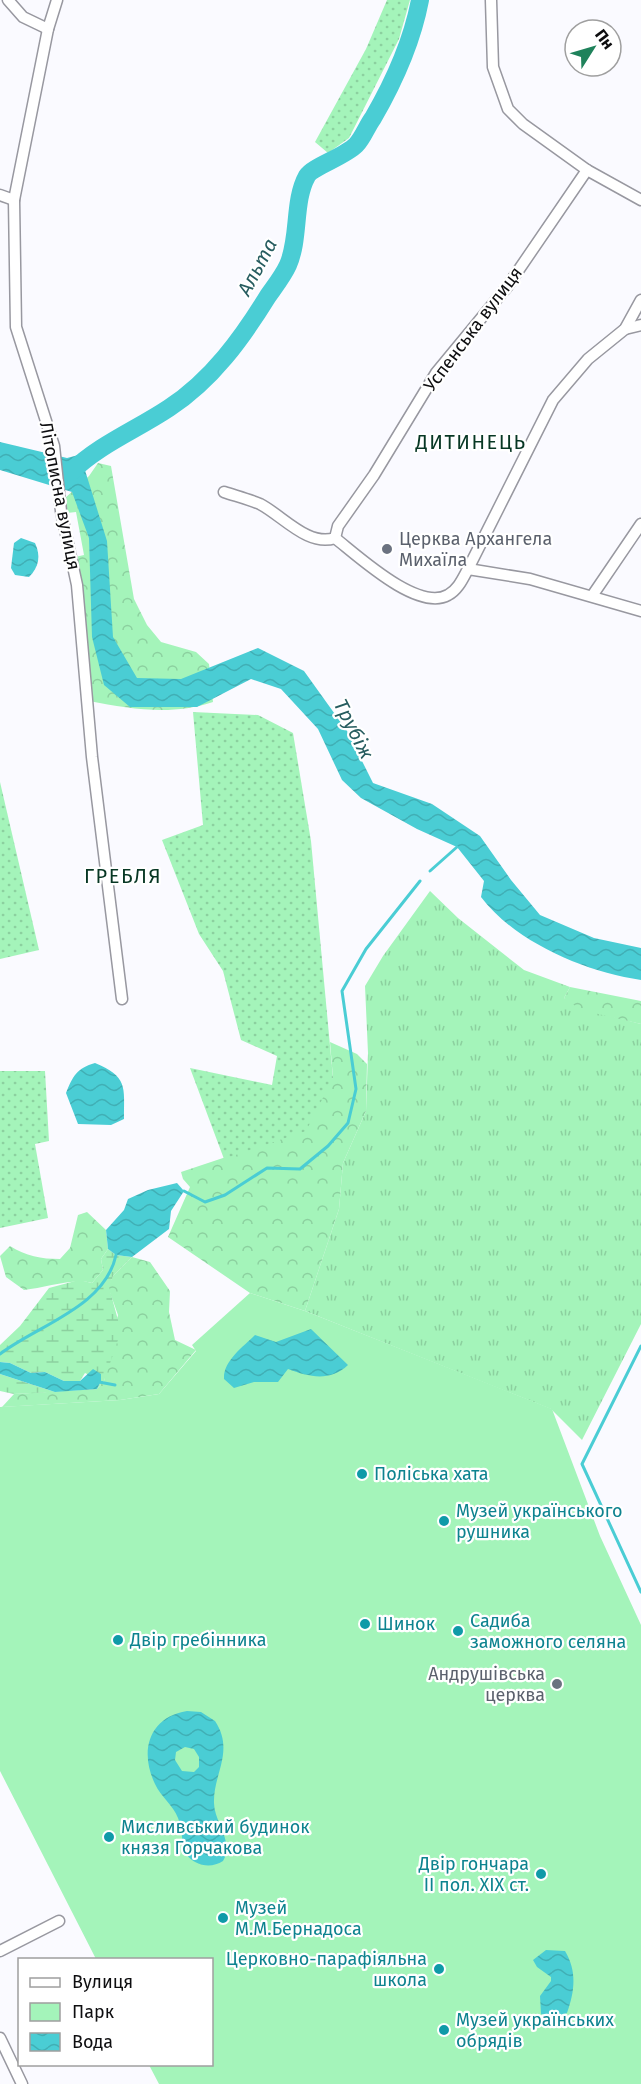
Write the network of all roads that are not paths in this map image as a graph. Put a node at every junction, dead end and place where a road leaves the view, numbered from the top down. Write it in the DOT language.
graph roads {
  1 [pos="8,0"];
  2 [pos="57,0"];
  3 [pos="491,0"];
  4 [pos="48,29"];
  5 [pos="587,170"];
  6 [pos="0,195"];
  7 [pos="14,200"];
  8 [pos="641,200"];
  9 [pos="641,300"];
  10 [pos="641,325"];
  11 [pos="625,329"];
  12 [pos="224,492"];
  13 [pos="641,524"];
  14 [pos="335,538"];
  15 [pos="468,569"];
  16 [pos="592,596"];
  17 [pos="641,611"];
  18 [pos="122,999"];
  19 [pos="58,1921"];
  20 [pos="0,1951"];
  21 [pos="0,2038"];
  22 [pos="22,2084"];
  1 -- 4 [label="street"];
  2 -- 4 [label="street, Літописна вулиця"];
  3 -- 5 [label="street"];
  4 -- 7 [label="street, Літописна вулиця"];
  5 -- 8 [label="street"];
  5 -- 14 [label="street, Успенська вулиця"];
  6 -- 7 [label="street"];
  7 -- 18 [label="street, Літописна вулиця"];
  9 -- 11 [label="street"];
  10 -- 11 [label="street"];
  11 -- 15 [label="street"];
  12 -- 14 [label="street"];
  13 -- 16 [label="street"];
  14 -- 15 [label="street"];
  15 -- 16 [label="street"];
  16 -- 17 [label="street"];
  19 -- 20 [label="street"];
  21 -- 22 [label="street"];
}
